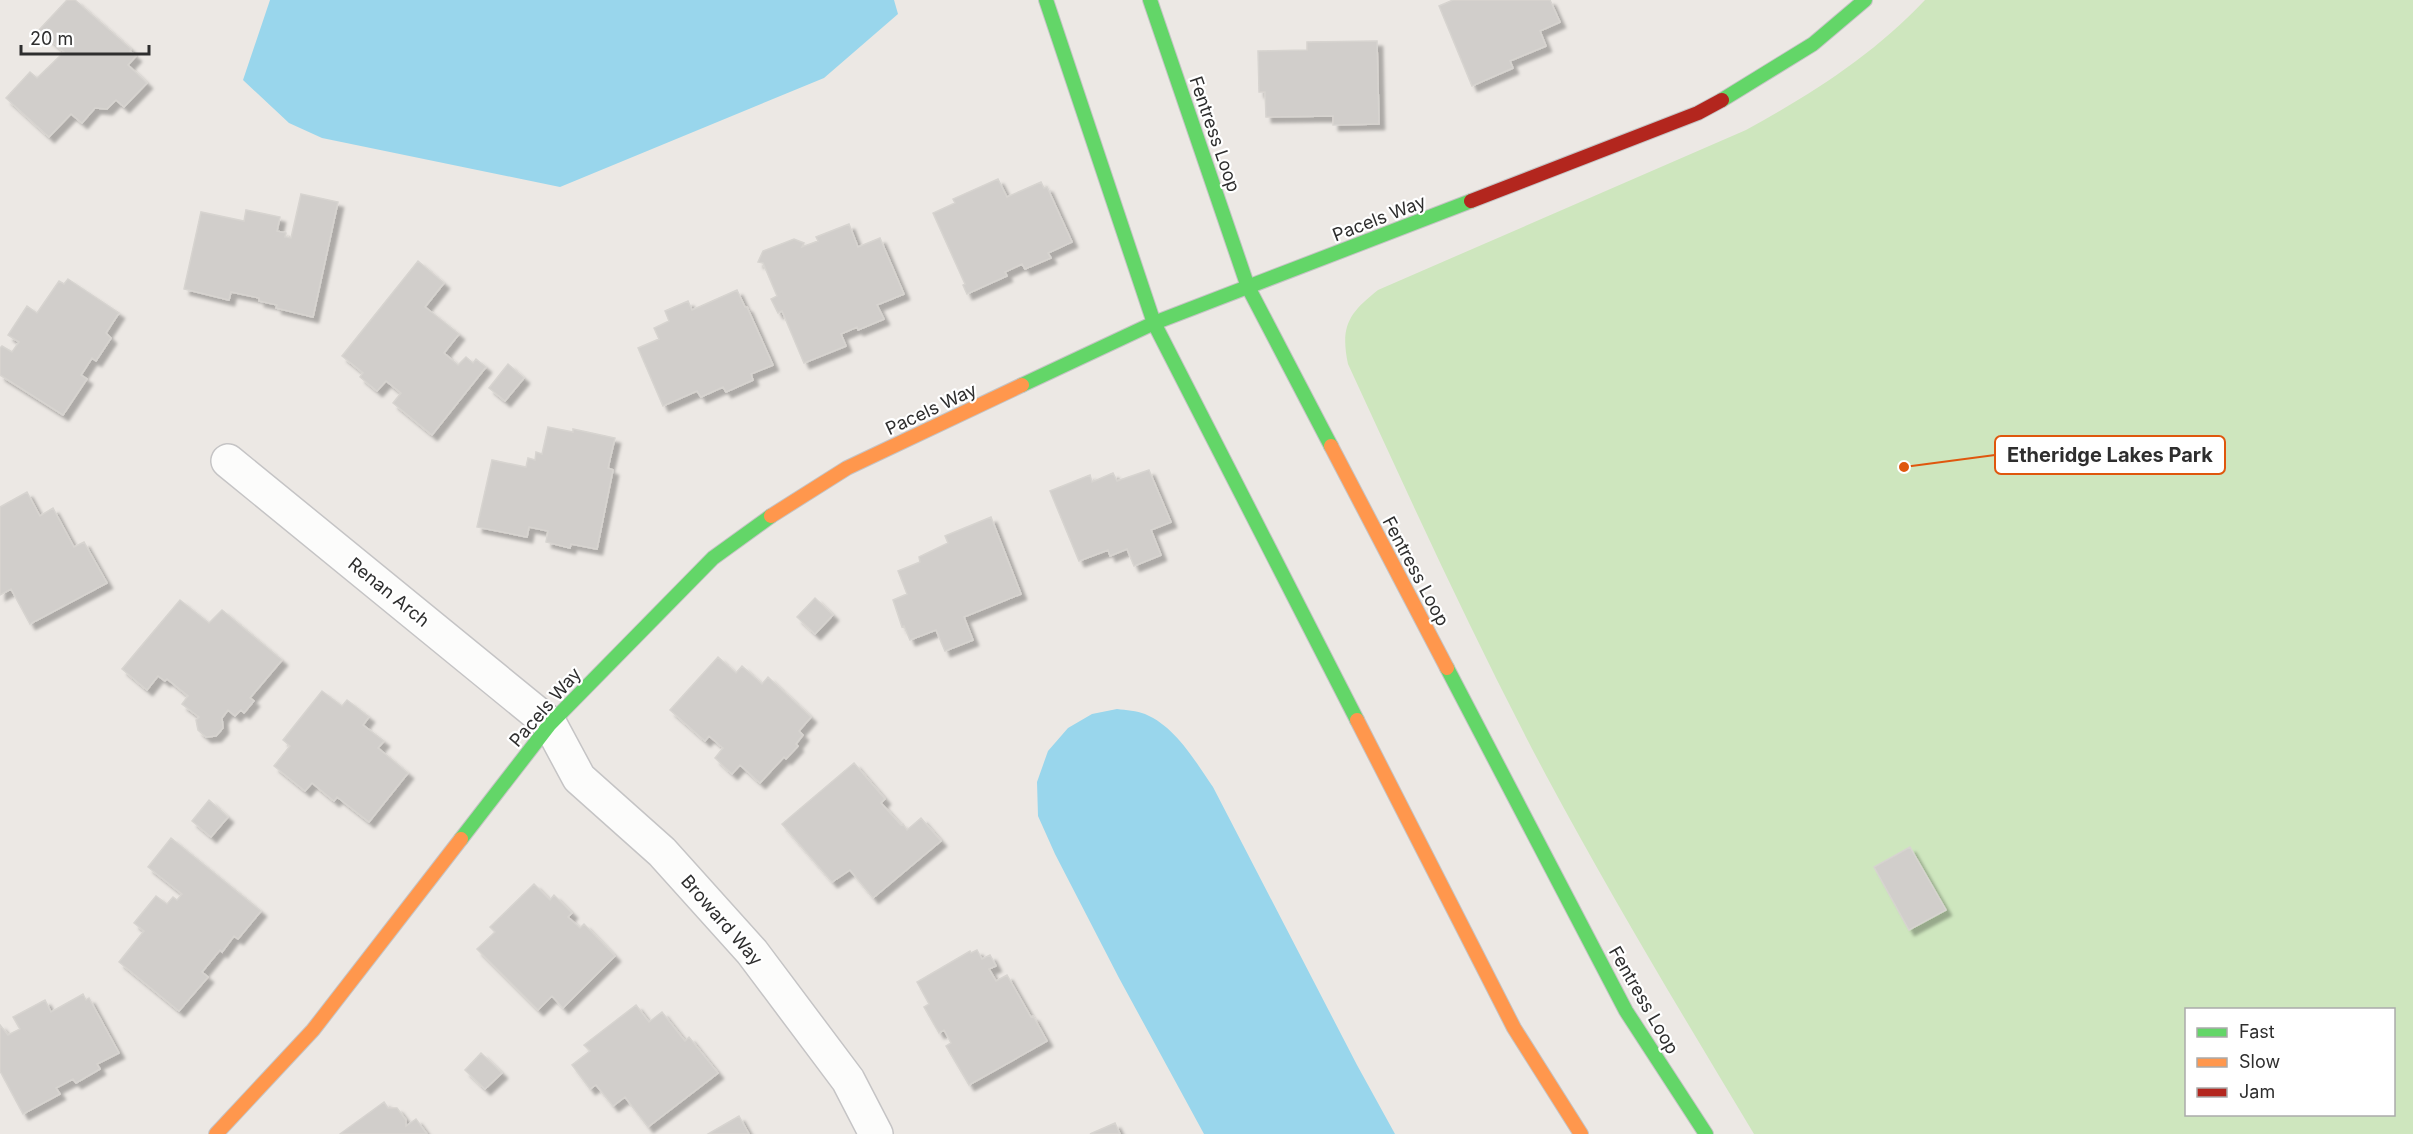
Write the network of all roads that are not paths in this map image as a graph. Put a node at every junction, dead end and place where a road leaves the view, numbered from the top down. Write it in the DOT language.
graph roads {
  1 [pos="1046,0"];
  2 [pos="1150,0"];
  3 [pos="1865,0"];
  4 [pos="1248,287"];
  5 [pos="1154,323"];
  6 [pos="228,461"];
  7 [pos="550,724"];
  8 [pos="216,1134"];
  9 [pos="876,1134"];
  10 [pos="1581,1134"];
  11 [pos="1706,1134"];
  1 -- 5 [label="street"];
  2 -- 4 [label="street, Fentress Loop"];
  3 -- 4 [label="street, Pacels Way"];
  4 -- 5 [label="street, Pacels Way"];
  4 -- 11 [label="street, Fentress Loop"];
  5 -- 7 [label="street, Pacels Way"];
  5 -- 10 [label="street"];
  6 -- 7 [label="street, Renan Arch"];
  7 -- 8 [label="street, Pacels Way"];
  7 -- 9 [label="street, Broward Way"];
}
